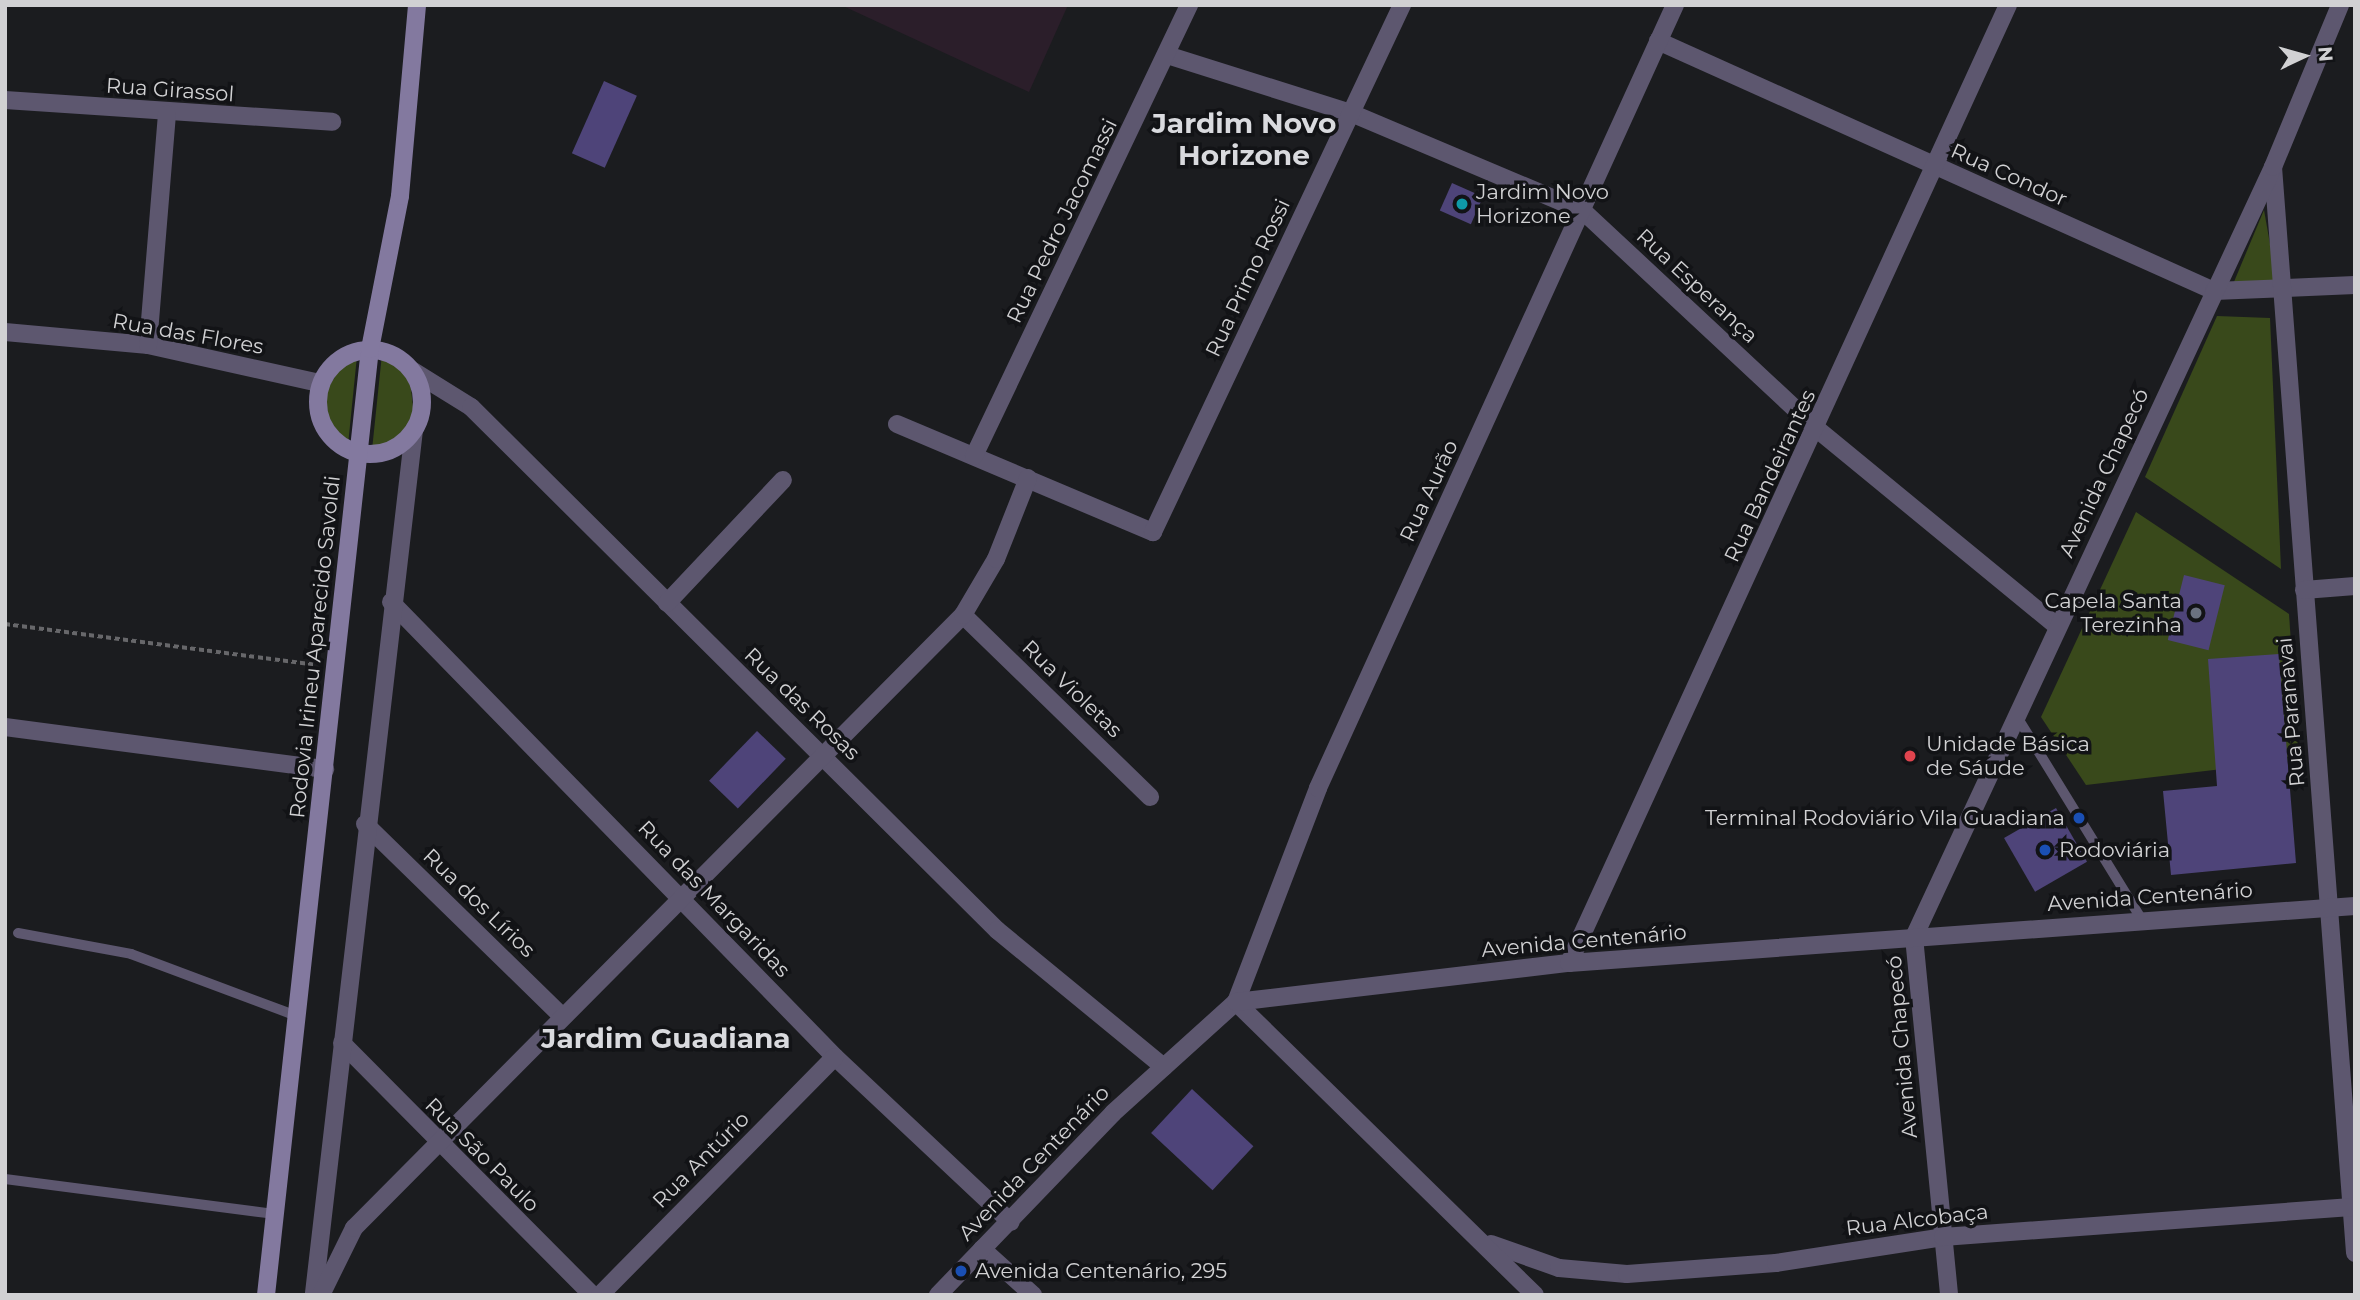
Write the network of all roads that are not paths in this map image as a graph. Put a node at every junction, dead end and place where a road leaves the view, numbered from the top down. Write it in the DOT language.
graph roads {
  1 [pos="417,5"];
  2 [pos="1189,5"];
  3 [pos="1402,5"];
  4 [pos="1675,5"];
  5 [pos="2008,5"];
  6 [pos="2340,5"];
  7 [pos="1658,41"];
  8 [pos="1167,55"];
  9 [pos="5,100"];
  10 [pos="1351,113"];
  11 [pos="167,115"];
  12 [pos="332,122"];
  13 [pos="2273,167"];
  14 [pos="1939,168"];
  15 [pos="1583,211"];
  16 [pos="2355,285"];
  17 [pos="2214,291"];
  18 [pos="2285,292"];
  19 [pos="5,332"];
  20 [pos="148,345"];
  21 [pos="370,349"];
  22 [pos="413,372"];
  23 [pos="320,383"];
  24 [pos="897,424"];
  25 [pos="1817,429"];
  26 [pos="414,430"];
  27 [pos="360,453"];
  28 [pos="974,456"];
  29 [pos="1028,478"];
  30 [pos="783,480"];
  31 [pos="2355,586"];
  32 [pos="2304,590"];
  33 [pos="391,602"];
  34 [pos="667,603"];
  35 [pos="963,614"];
  36 [pos="2057,626"];
  37 [pos="2019,720"];
  38 [pos="5,727"];
  39 [pos="824,756"];
  40 [pos="325,769"];
  41 [pos="1150,797"];
  42 [pos="365,824"];
  43 [pos="682,897"];
  44 [pos="2355,906"];
  45 [pos="2328,908"];
  46 [pos="2143,920"];
  47 [pos="18,933"];
  48 [pos="1914,937"];
  49 [pos="1569,963"];
  50 [pos="1236,1002"];
  51 [pos="561,1015"];
  52 [pos="297,1016"];
  53 [pos="342,1043"];
  54 [pos="835,1058"];
  55 [pos="1164,1067"];
  56 [pos="437,1145"];
  57 [pos="5,1179"];
  58 [pos="2353,1207"];
  59 [pos="276,1214"];
  60 [pos="1011,1222"];
  61 [pos="1943,1237"];
  62 [pos="1490,1244"];
  63 [pos="982,1249"];
  64 [pos="2355,1253"];
  65 [pos="267,1295"];
  66 [pos="314,1295"];
  67 [pos="321,1295"];
  68 [pos="592,1295"];
  69 [pos="600,1295"];
  70 [pos="938,1295"];
  71 [pos="1033,1295"];
  72 [pos="1535,1295"];
  73 [pos="1949,1295"];
  1 -- 21 [label="main road, Rodovia Irineu Aparecido Savoldi"];
  2 -- 8 [label="street, Rua Pedro Jacomassi"];
  3 -- 10 [label="street, Rua Primo Rossi"];
  4 -- 7 [label="street, Rua Aurão"];
  5 -- 14 [label="street, Rua Bandeirantes"];
  6 -- 13 [label="street, Avenida Chapecó"];
  7 -- 14 [label="street, Rua Condor"];
  7 -- 15 [label="street, Rua Aurão"];
  8 -- 10 [label="street, Rua Esperança"];
  8 -- 28 [label="street, Rua Pedro Jacomassi"];
  9 -- 11 [label="street, Rua Girassol"];
  10 -- 15 [label="street, Rua Esperança"];
  10 -- 29 [label="street, Rua Primo Rossi"];
  11 -- 12 [label="street, Rua Girassol"];
  11 -- 20 [label="street"];
  13 -- 17 [label="street, Avenida Chapecó"];
  13 -- 18 [label="street, Rua Paranavai"];
  14 -- 17 [label="street, Rua Condor"];
  14 -- 25 [label="street, Rua Bandeirantes"];
  15 -- 25 [label="street, Rua Esperança"];
  15 -- 50 [label="street, Rua Aurão"];
  16 -- 18 [label="street, Rua Condor"];
  17 -- 18 [label="street, Rua Condor"];
  17 -- 36 [label="street, Avenida Chapecó"];
  18 -- 32 [label="street, Rua Paranavai"];
  19 -- 20 [label="street, Rua das Flores"];
  20 -- 23 [label="street, Rua das Flores"];
  21 -- 22 [label="main road"];
  21 -- 23 [label="main road"];
  21 -- 27 [label="main road, Rodovia Irineu Aparecido Savoldi"];
  22 -- 26 [label="main road"];
  22 -- 34 [label="street, Rua das Rosas"];
  23 -- 27 [label="main road"];
  24 -- 28 [label="street"];
  25 -- 36 [label="street, Rua Esperança"];
  25 -- 49 [label="street, Rua Bandeirantes"];
  26 -- 27 [label="main road"];
  26 -- 33 [label="street"];
  27 -- 40 [label="main road, Rodovia Irineu Aparecido Savoldi"];
  28 -- 29 [label="street"];
  29 -- 35 [label="street"];
  30 -- 34 [label="street"];
  31 -- 32 [label="street"];
  32 -- 45 [label="street, Rua Paranavai"];
  33 -- 42 [label="street"];
  33 -- 43 [label="street, Rua das Margaridas"];
  34 -- 39 [label="street, Rua das Rosas"];
  35 -- 39 [label="street"];
  35 -- 41 [label="street, Rua Violetas"];
  36 -- 37 [label="street, Avenida Chapecó"];
  37 -- 46 [label="lane"];
  37 -- 48 [label="street, Avenida Chapecó"];
  38 -- 40 [label="street"];
  39 -- 43 [label="street"];
  39 -- 55 [label="street, Rua das Rosas"];
  40 -- 52 [label="main road, Rodovia Irineu Aparecido Savoldi"];
  42 -- 51 [label="street, Rua dos Lírios"];
  42 -- 53 [label="street"];
  43 -- 51 [label="street"];
  43 -- 54 [label="street, Rua das Margaridas"];
  44 -- 45 [label="street, Avenida Centenário"];
  45 -- 46 [label="street, Avenida Centenário"];
  45 -- 58 [label="street, Rua Paranavai"];
  46 -- 48 [label="street, Avenida Centenário"];
  47 -- 52 [label="lane"];
  48 -- 49 [label="street, Avenida Centenário"];
  48 -- 61 [label="street, Avenida Chapecó"];
  49 -- 50 [label="street, Avenida Centenário"];
  50 -- 55 [label="street, Avenida Centenário"];
  50 -- 62 [label="street"];
  51 -- 56 [label="street"];
  52 -- 59 [label="main road, Rodovia Irineu Aparecido Savoldi"];
  53 -- 56 [label="street, Rua São Paulo"];
  53 -- 66 [label="street"];
  54 -- 60 [label="street, Rua das Margaridas"];
  54 -- 69 [label="street, Rua Antúrio"];
  55 -- 60 [label="street, Avenida Centenário"];
  56 -- 67 [label="street"];
  56 -- 68 [label="street, Rua São Paulo"];
  57 -- 59 [label="lane"];
  58 -- 61 [label="street, Rua Alcobaça"];
  58 -- 64 [label="street, Rua Paranavai"];
  59 -- 65 [label="main road, Rodovia Irineu Aparecido Savoldi"];
  60 -- 63 [label="street, Avenida Centenário"];
  61 -- 62 [label="street, Rua Alcobaça"];
  61 -- 73 [label="street, Avenida Chapecó"];
  62 -- 72 [label="street"];
  63 -- 70 [label="street, Avenida Centenário"];
  63 -- 71 [label="street"];
}
